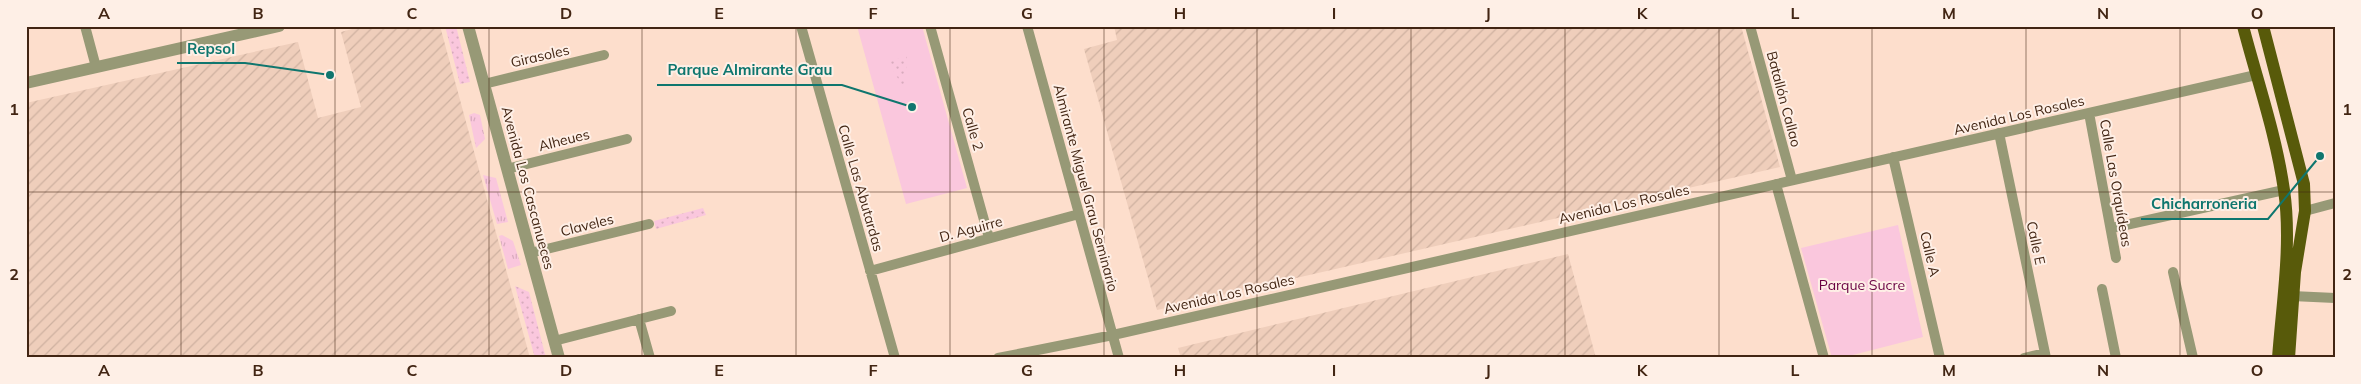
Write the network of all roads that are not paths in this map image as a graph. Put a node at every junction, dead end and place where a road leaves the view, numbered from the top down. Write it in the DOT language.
graph roads {
  1 [pos="85,26"];
  2 [pos="279,26"];
  3 [pos="468,26"];
  4 [pos="801,26"];
  5 [pos="930,26"];
  6 [pos="1027,26"];
  7 [pos="1750,26"];
  8 [pos="2243,26"];
  9 [pos="2263,26"];
  10 [pos="604,55"];
  11 [pos="96,67"];
  12 [pos="2256,75"];
  13 [pos="26,83"];
  14 [pos="484,84"];
  15 [pos="2090,112"];
  16 [pos="1999,133"];
  17 [pos="627,139"];
  18 [pos="1893,157"];
  19 [pos="507,169"];
  20 [pos="1792,180"];
  21 [pos="1776,184"];
  22 [pos="2284,190"];
  23 [pos="2335,203"];
  24 [pos="2305,211"];
  25 [pos="1079,214"];
  26 [pos="649,224"];
  27 [pos="2112,228"];
  28 [pos="989,238"];
  29 [pos="530,253"];
  30 [pos="2116,258"];
  31 [pos="870,271"];
  32 [pos="2174,272"];
  33 [pos="2102,289"];
  34 [pos="2292,296"];
  35 [pos="2335,298"];
  36 [pos="671,311"];
  37 [pos="639,319"];
  38 [pos="1112,335"];
  39 [pos="554,341"];
  40 [pos="2046,355"];
  41 [pos="559,358"];
  42 [pos="650,358"];
  43 [pos="894,358"];
  44 [pos="998,358"];
  45 [pos="1119,358"];
  46 [pos="1824,358"];
  47 [pos="1940,358"];
  48 [pos="2024,358"];
  49 [pos="2116,358"];
  50 [pos="2193,358"];
  51 [pos="2278,358"];
  52 [pos="2288,358"];
  1 -- 11 [label="street"];
  2 -- 11 [label="street"];
  3 -- 14 [label="street, Avenida Los Cascanueces"];
  4 -- 31 [label="street, Calle Las Abutardas"];
  5 -- 28 [label="street, Calle 2"];
  6 -- 25 [label="street, Almirante Miguel Grau Seminario"];
  7 -- 20 [label="street, Batallón Callao"];
  8 -- 12 [label="main road"];
  9 -- 24 [label="main road"];
  10 -- 14 [label="street, Girasoles"];
  11 -- 13 [label="street"];
  12 -- 15 [label="street, Avenida Los Rosales"];
  12 -- 22 [label="main road"];
  14 -- 19 [label="street, Avenida Los Cascanueces"];
  15 -- 16 [label="street, Avenida Los Rosales"];
  15 -- 27 [label="street, Calle Las Orquídeas"];
  16 -- 18 [label="street, Avenida Los Rosales"];
  16 -- 40 [label="street, Calle E"];
  17 -- 19 [label="street, Alheues"];
  18 -- 20 [label="street, Avenida Los Rosales"];
  18 -- 47 [label="street, Calle A"];
  19 -- 29 [label="street, Avenida Los Cascanueces"];
  20 -- 21 [label="street, Avenida Los Rosales"];
  21 -- 38 [label="street, Avenida Los Rosales"];
  21 -- 46 [label="street"];
  22 -- 27 [label="street"];
  22 -- 51 [label="main road"];
  23 -- 24 [label="street"];
  24 -- 34 [label="main road"];
  25 -- 28 [label="street, D. Aguirre"];
  25 -- 38 [label="street, Almirante Miguel Grau Seminario"];
  26 -- 29 [label="street, Claveles"];
  27 -- 30 [label="street, Calle Las Orquídeas"];
  28 -- 31 [label="street, D. Aguirre"];
  29 -- 39 [label="street, Avenida Los Cascanueces"];
  31 -- 43 [label="street, Calle Las Abutardas"];
  32 -- 50 [label="street"];
  33 -- 49 [label="street"];
  34 -- 35 [label="street"];
  34 -- 52 [label="main road"];
  36 -- 37 [label="street"];
  37 -- 39 [label="street"];
  37 -- 42 [label="street"];
  38 -- 44 [label="street, Avenida Los Rosales"];
  38 -- 45 [label="street, Almirante Miguel Grau Seminario"];
  39 -- 41 [label="street, Avenida Los Cascanueces"];
  40 -- 48 [label="street"];
}
